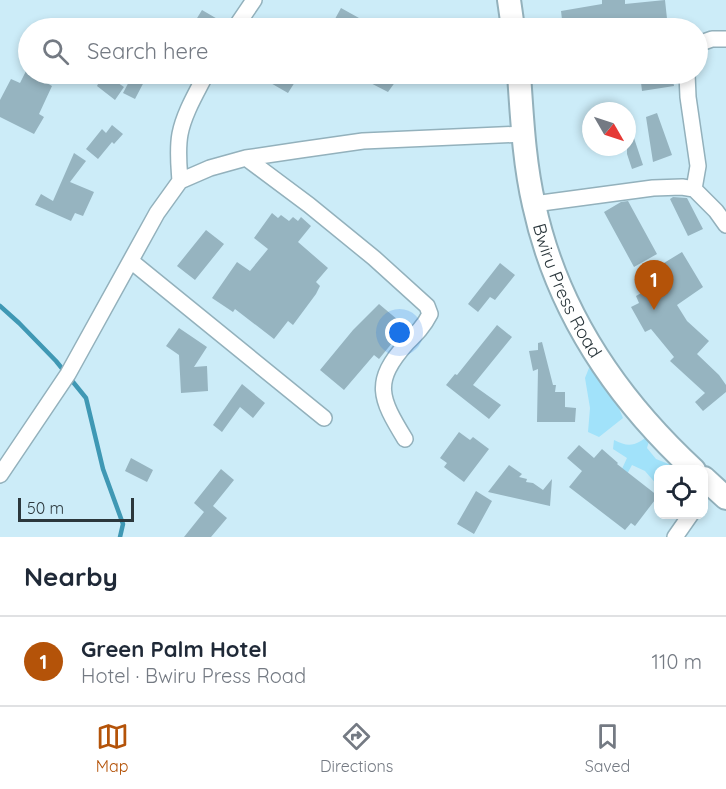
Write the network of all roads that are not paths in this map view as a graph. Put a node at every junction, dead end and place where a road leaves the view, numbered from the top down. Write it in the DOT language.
graph roads {
  1 [pos="254,0"];
  2 [pos="508,0"];
  3 [pos="241,18"];
  4 [pos="511,18"];
  5 [pos="726,39"];
  6 [pos="708,40"];
  7 [pos="201,84"];
  8 [pos="520,84"];
  9 [pos="687,84"];
  10 [pos="524,134"];
  11 [pos="246,158"];
  12 [pos="180,181"];
  13 [pos="693,189"];
  14 [pos="534,204"];
  15 [pos="726,225"];
  16 [pos="131,261"];
  17 [pos="324,418"];
  18 [pos="405,440"];
  19 [pos="689,465"];
  20 [pos="0,475"];
  21 [pos="688,519"];
  22 [pos="675,537"];
  1 -- 3 [label="street"];
  2 -- 4 [label="street"];
  5 -- 6 [label="street"];
  7 -- 12 [label="street"];
  8 -- 10 [label="street, Bwiru Press Road"];
  9 -- 13 [label="street"];
  10 -- 11 [label="street"];
  10 -- 14 [label="street, Bwiru Press Road"];
  11 -- 12 [label="street"];
  11 -- 18 [label="street"];
  12 -- 16 [label="street"];
  13 -- 14 [label="street"];
  13 -- 15 [label="street"];
  14 -- 19 [label="street, Bwiru Press Road"];
  16 -- 17 [label="street"];
  16 -- 20 [label="street"];
  21 -- 22 [label="street"];
}
